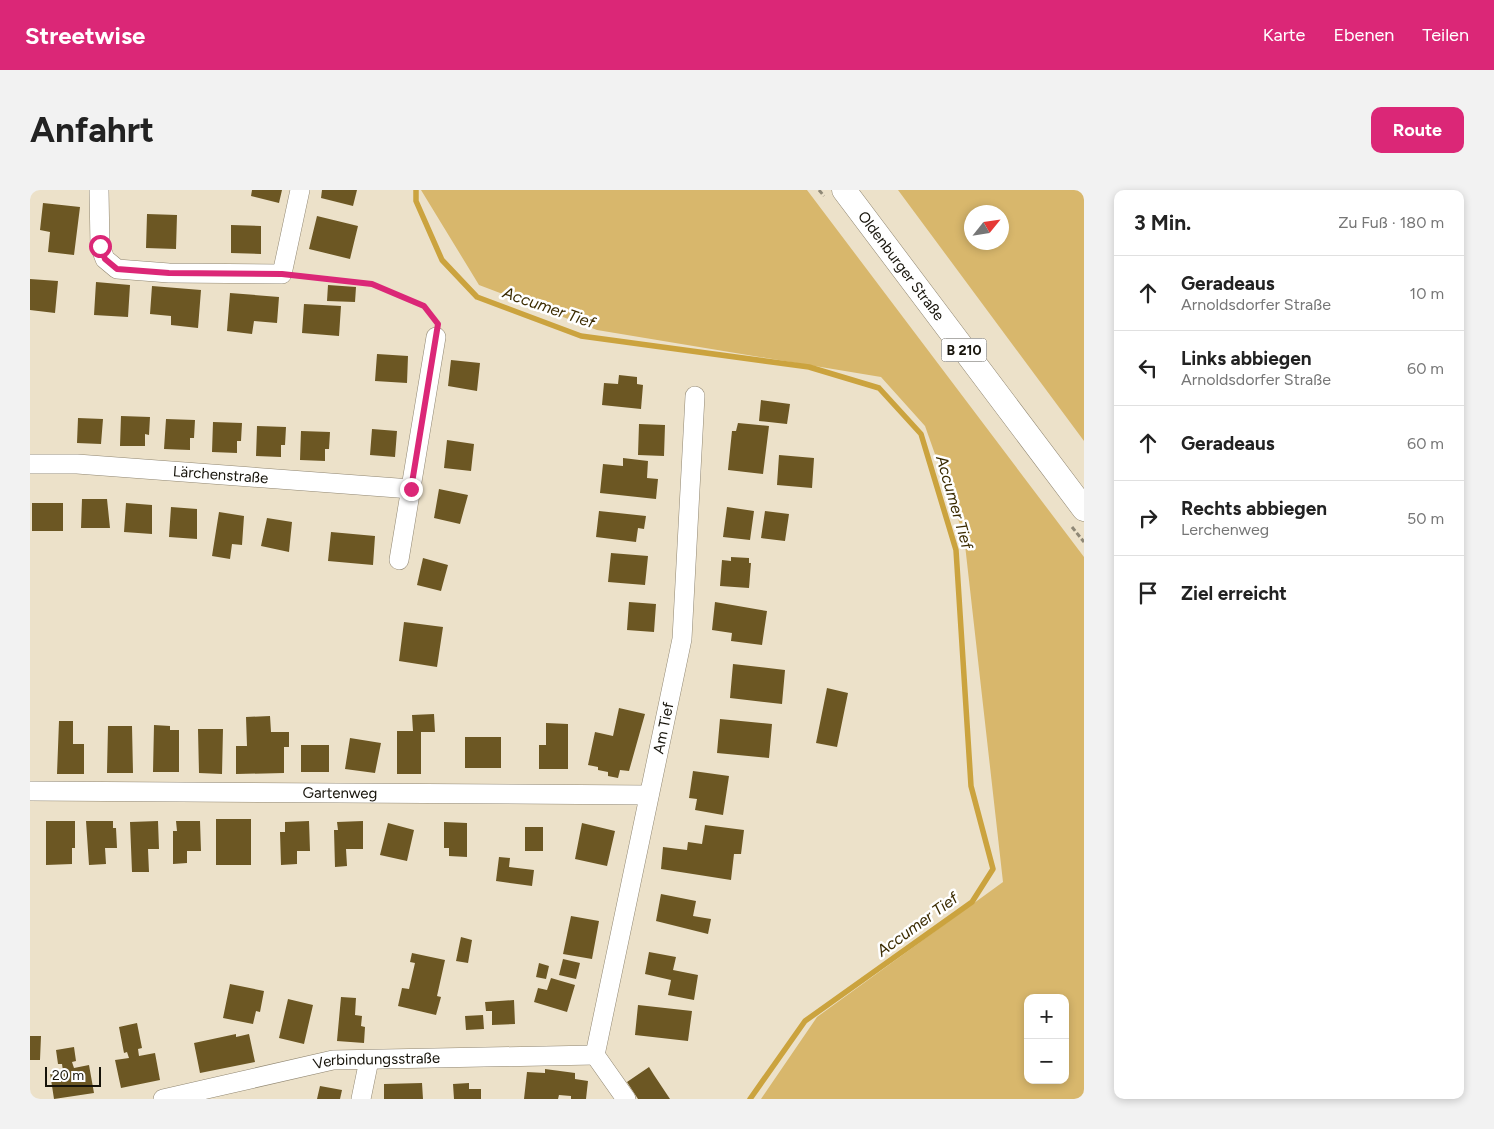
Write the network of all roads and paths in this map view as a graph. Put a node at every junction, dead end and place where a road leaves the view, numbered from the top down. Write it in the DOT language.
graph roads {
  1 [pos="99,190"];
  2 [pos="300,190"];
  3 [pos="844,190"];
  4 [pos="282,274"];
  5 [pos="436,337"];
  6 [pos="695,396"];
  7 [pos="30,464"];
  8 [pos="411,489"];
  9 [pos="1084,509"];
  10 [pos="399,560"];
  11 [pos="30,790"];
  12 [pos="649,795"];
  13 [pos="595,1055"];
  14 [pos="369,1060"];
  15 [pos="162,1099"];
  16 [pos="361,1099"];
  17 [pos="626,1099"];
  1 -- 4 [label="street"];
  2 -- 4 [label="street"];
  3 -- 9 [label="main road, Oldenburger Straße / B 210"];
  4 -- 5 [label="path"];
  5 -- 8 [label="street"];
  6 -- 12 [label="street, Am Tief"];
  7 -- 8 [label="street, Lärchenstraße"];
  8 -- 10 [label="street"];
  11 -- 12 [label="street, Gartenweg"];
  12 -- 13 [label="street, Am Tief"];
  13 -- 14 [label="street, Verbindungsstraße"];
  13 -- 17 [label="street"];
  14 -- 15 [label="street, Verbindungsstraße"];
  14 -- 16 [label="street"];
}
